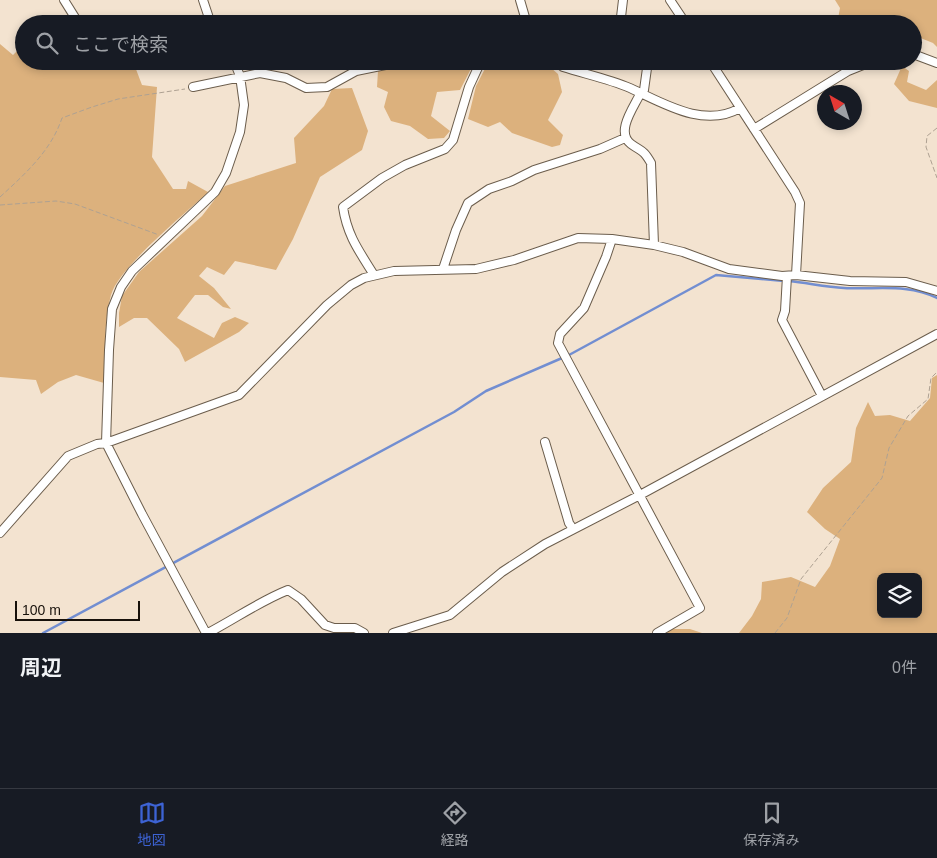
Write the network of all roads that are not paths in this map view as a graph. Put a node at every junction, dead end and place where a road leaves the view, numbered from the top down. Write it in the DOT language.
graph roads {
  1 [pos="64,0"];
  2 [pos="203,0"];
  3 [pos="520,0"];
  4 [pos="623,0"];
  5 [pos="670,0"];
  6 [pos="74,15"];
  7 [pos="207,15"];
  8 [pos="524,15"];
  9 [pos="621,15"];
  10 [pos="680,15"];
  11 [pos="922,57"];
  12 [pos="937,63"];
  13 [pos="238,70"];
  14 [pos="365,70"];
  15 [pos="477,70"];
  16 [pos="572,70"];
  17 [pos="647,70"];
  18 [pos="716,70"];
  19 [pos="850,70"];
  20 [pos="240,76"];
  21 [pos="193,87"];
  22 [pos="640,94"];
  23 [pos="740,108"];
  24 [pos="754,129"];
  25 [pos="625,138"];
  26 [pos="612,239"];
  27 [pos="654,245"];
  28 [pos="443,269"];
  29 [pos="374,275"];
  30 [pos="796,275"];
  31 [pos="787,276"];
  32 [pos="937,291"];
  33 [pos="937,334"];
  34 [pos="822,396"];
  35 [pos="545,442"];
  36 [pos="106,443"];
  37 [pos="640,495"];
  38 [pos="573,529"];
  39 [pos="0,533"];
  40 [pos="207,633"];
  41 [pos="364,633"];
  42 [pos="393,633"];
  43 [pos="657,633"];
  1 -- 6 [label="street"];
  2 -- 7 [label="street"];
  3 -- 8 [label="street"];
  4 -- 9 [label="street"];
  5 -- 10 [label="street"];
  11 -- 12 [label="street"];
  13 -- 20 [label="street"];
  14 -- 20 [label="street"];
  15 -- 29 [label="street"];
  16 -- 22 [label="street"];
  17 -- 22 [label="street"];
  18 -- 23 [label="street"];
  19 -- 24 [label="street"];
  20 -- 21 [label="street"];
  20 -- 36 [label="street"];
  22 -- 23 [label="street"];
  22 -- 25 [label="street"];
  23 -- 24 [label="street"];
  24 -- 30 [label="street"];
  25 -- 27 [label="street"];
  25 -- 28 [label="street"];
  26 -- 27 [label="street"];
  26 -- 28 [label="street"];
  26 -- 37 [label="street"];
  27 -- 31 [label="street"];
  28 -- 29 [label="street"];
  29 -- 36 [label="street"];
  30 -- 31 [label="street"];
  30 -- 32 [label="street"];
  31 -- 34 [label="street"];
  33 -- 34 [label="street"];
  34 -- 37 [label="street"];
  35 -- 38 [label="street"];
  36 -- 39 [label="street"];
  36 -- 40 [label="street"];
  37 -- 38 [label="street"];
  37 -- 43 [label="street"];
  38 -- 42 [label="street"];
  40 -- 41 [label="street"];
}
